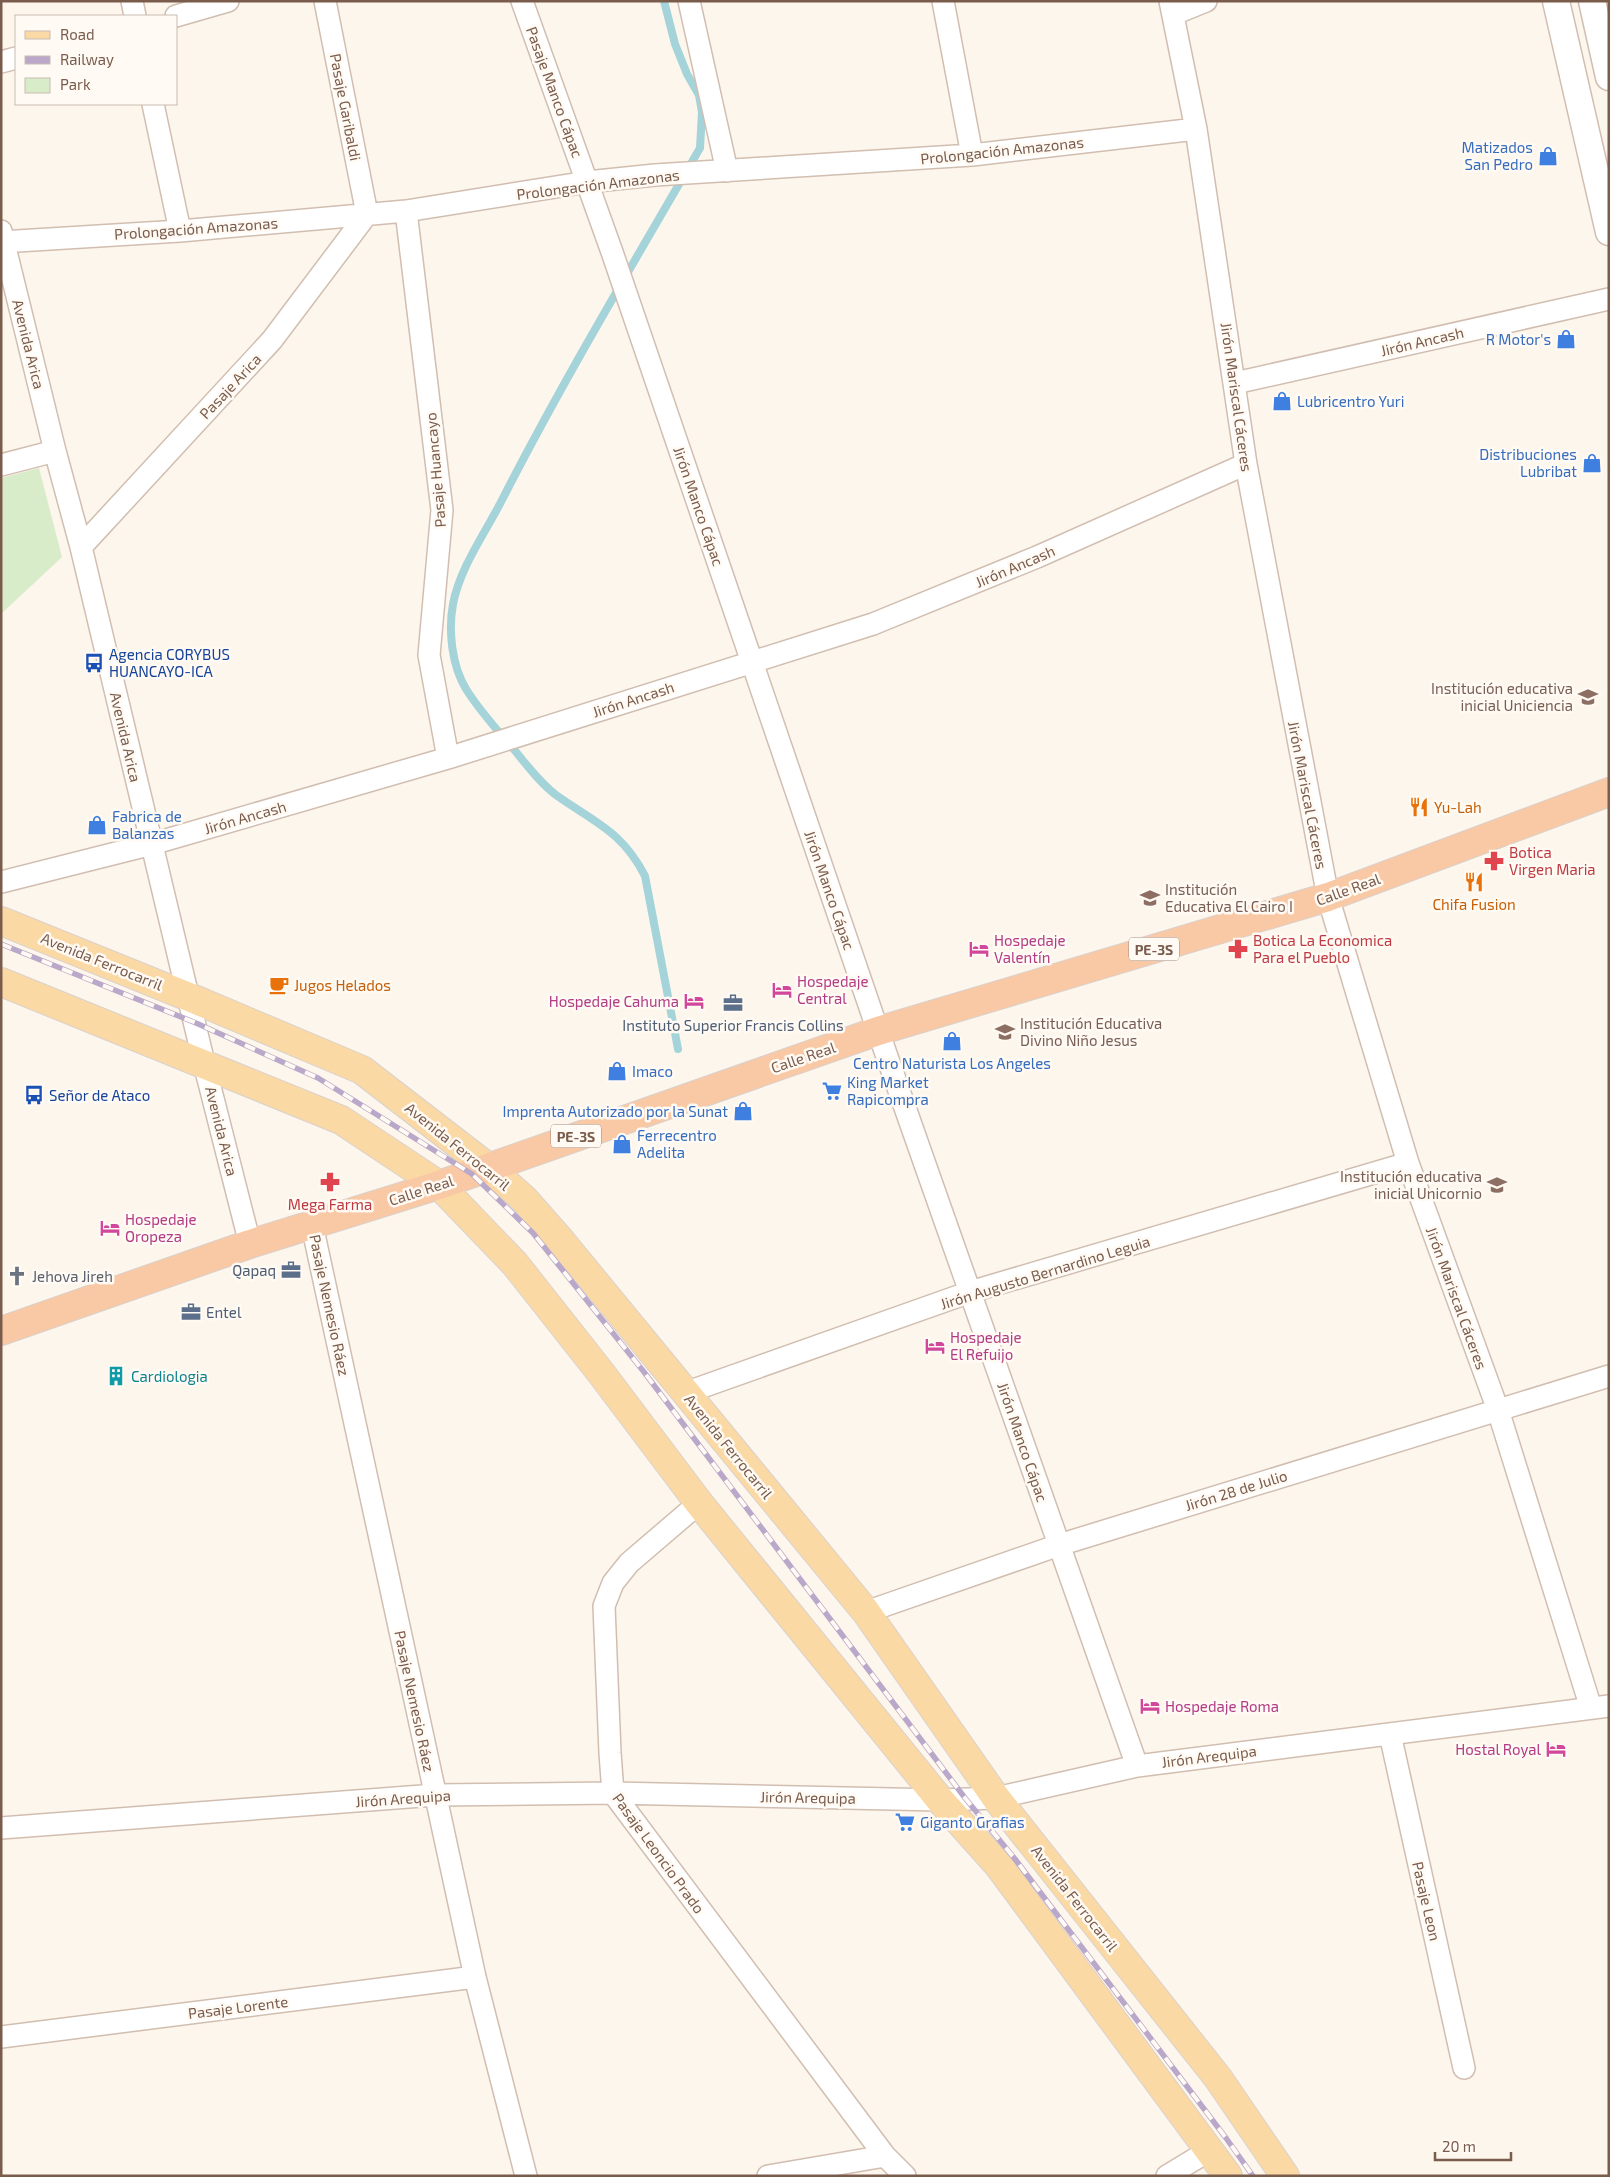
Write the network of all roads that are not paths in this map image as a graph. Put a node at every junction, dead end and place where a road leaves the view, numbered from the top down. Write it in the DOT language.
graph roads {
  1 [pos="132,1"];
  2 [pos="228,1"];
  3 [pos="325,1"];
  4 [pos="522,1"];
  5 [pos="690,1"];
  6 [pos="943,1"];
  7 [pos="1206,1"];
  8 [pos="1556,1"];
  9 [pos="1592,1"];
  10 [pos="1172,8"];
  11 [pos="135,15"];
  12 [pos="178,15"];
  13 [pos="15,58"];
  14 [pos="1,62"];
  15 [pos="1609,77"];
  16 [pos="153,105"];
  17 [pos="1196,130"];
  18 [pos="972,155"];
  19 [pos="724,171"];
  20 [pos="587,182"];
  21 [pos="406,211"];
  22 [pos="367,214"];
  23 [pos="180,230"];
  24 [pos="1609,232"];
  25 [pos="2,238"];
  26 [pos="1609,299"];
  27 [pos="1234,383"];
  28 [pos="55,451"];
  29 [pos="1246,464"];
  30 [pos="1,465"];
  31 [pos="81,547"];
  32 [pos="753,661"];
  33 [pos="448,758"];
  34 [pos="1609,792"];
  35 [pos="152,844"];
  36 [pos="1,882"];
  37 [pos="1328,897"];
  38 [pos="1,921"];
  39 [pos="1,982"];
  40 [pos="189,997"];
  41 [pos="878,1031"];
  42 [pos="204,1063"];
  43 [pos="1408,1163"];
  44 [pos="488,1168"];
  45 [pos="439,1185"];
  46 [pos="312,1225"];
  47 [pos="250,1244"];
  48 [pos="970,1292"];
  49 [pos="1,1331"];
  50 [pos="1609,1376"];
  51 [pos="685,1393"];
  52 [pos="1498,1410"];
  53 [pos="699,1503"];
  54 [pos="1059,1544"];
  55 [pos="866,1612"];
  56 [pos="1600,1707"];
  57 [pos="1390,1734"];
  58 [pos="1137,1766"];
  59 [pos="435,1794"];
  60 [pos="613,1794"];
  61 [pos="996,1798"];
  62 [pos="940,1800"];
  63 [pos="1,1828"];
  64 [pos="475,1977"];
  65 [pos="1,2037"];
  66 [pos="1464,2068"];
  67 [pos="1210,2150"];
  68 [pos="886,2156"];
  69 [pos="526,2176"];
  70 [pos="768,2176"];
  71 [pos="905,2176"];
  72 [pos="1167,2176"];
  73 [pos="1228,2176"];
  74 [pos="1285,2176"];
  1 -- 11 [label="street"];
  2 -- 12 [label="street"];
  3 -- 22 [label="street, Pasaje Garibaldi"];
  4 -- 20 [label="street, Pasaje Manco Cápac"];
  5 -- 19 [label="street"];
  6 -- 18 [label="street"];
  7 -- 10 [label="street"];
  8 -- 24 [label="street"];
  9 -- 15 [label="street"];
  10 -- 17 [label="street, Jirón Mariscal Cáceres"];
  13 -- 14 [label="street"];
  16 -- 23 [label="street"];
  17 -- 18 [label="street, Prolongación Amazonas"];
  17 -- 27 [label="street, Jirón Mariscal Cáceres"];
  18 -- 19 [label="street, Prolongación Amazonas"];
  19 -- 20 [label="street, Prolongación Amazonas"];
  20 -- 21 [label="street, Prolongación Amazonas"];
  20 -- 32 [label="street, Jirón Manco Cápac"];
  21 -- 22 [label="street, Prolongación Amazonas"];
  21 -- 33 [label="street, Pasaje Huancayo"];
  22 -- 23 [label="street, Prolongación Amazonas"];
  22 -- 31 [label="street, Pasaje Arica"];
  23 -- 25 [label="street, Prolongación Amazonas"];
  25 -- 28 [label="street, Avenida Arica"];
  26 -- 27 [label="street, Jirón Ancash"];
  27 -- 29 [label="street, Jirón Mariscal Cáceres"];
  28 -- 30 [label="street"];
  28 -- 31 [label="street, Avenida Arica"];
  29 -- 32 [label="street, Jirón Ancash"];
  29 -- 37 [label="street, Jirón Mariscal Cáceres"];
  31 -- 35 [label="street, Avenida Arica"];
  32 -- 33 [label="street, Jirón Ancash"];
  32 -- 41 [label="street, Jirón Manco Cápac"];
  33 -- 35 [label="street, Jirón Ancash"];
  34 -- 37 [label="highway, Calle Real / PE-3S"];
  35 -- 36 [label="street, Jirón Ancash"];
  35 -- 40 [label="street, Avenida Arica"];
  37 -- 41 [label="highway, Calle Real / PE-3S"];
  37 -- 43 [label="street, Jirón Mariscal Cáceres"];
  38 -- 40 [label="main road, Avenida Ferrocarril"];
  39 -- 42 [label="main road"];
  40 -- 42 [label="street, Avenida Arica"];
  40 -- 44 [label="main road, Avenida Ferrocarril"];
  41 -- 44 [label="highway, Calle Real / PE-3S"];
  41 -- 48 [label="street, Jirón Manco Cápac"];
  42 -- 45 [label="main road"];
  42 -- 47 [label="street, Avenida Arica"];
  43 -- 48 [label="street, Jirón Augusto Bernardino Leguia"];
  43 -- 52 [label="street, Jirón Mariscal Cáceres"];
  44 -- 45 [label="highway, Calle Real / PE-3S"];
  44 -- 51 [label="main road, Avenida Ferrocarril"];
  45 -- 46 [label="highway, Calle Real / PE-3S"];
  45 -- 53 [label="main road"];
  46 -- 47 [label="highway, Calle Real / PE-3S"];
  46 -- 59 [label="street, Pasaje Nemesio Ráez"];
  47 -- 49 [label="highway, Calle Real / PE-3S"];
  48 -- 51 [label="street, Jirón Augusto Bernardino Leguia"];
  48 -- 54 [label="street, Jirón Manco Cápac"];
  50 -- 52 [label="street, Jirón 28 de Julio"];
  51 -- 55 [label="main road, Avenida Ferrocarril"];
  52 -- 54 [label="street, Jirón 28 de Julio"];
  52 -- 56 [label="street, Jirón Mariscal Cáceres"];
  53 -- 60 [label="street, Pasaje Leoncio Prado"];
  53 -- 62 [label="main road"];
  54 -- 55 [label="street, Jirón 28 de Julio"];
  54 -- 58 [label="street, Jirón Manco Cápac"];
  55 -- 61 [label="main road, Avenida Ferrocarril"];
  56 -- 57 [label="street, Jirón Arequipa"];
  57 -- 58 [label="street, Jirón Arequipa"];
  57 -- 66 [label="street, Pasaje Leon"];
  58 -- 61 [label="street, Jirón Arequipa"];
  59 -- 60 [label="street, Jirón Arequipa"];
  59 -- 63 [label="street, Jirón Arequipa"];
  59 -- 64 [label="street, Pasaje Nemesio Ráez"];
  60 -- 62 [label="street, Jirón Arequipa"];
  60 -- 68 [label="street, Pasaje Leoncio Prado"];
  61 -- 62 [label="street, Jirón Arequipa"];
  61 -- 74 [label="main road, Avenida Ferrocarril"];
  62 -- 67 [label="main road"];
  64 -- 65 [label="street, Pasaje Lorente"];
  64 -- 69 [label="street, Pasaje Nemesio Ráez"];
  67 -- 72 [label="street"];
  67 -- 73 [label="main road"];
  68 -- 70 [label="street"];
  68 -- 71 [label="street, Pasaje Leoncio Prado"];
}
